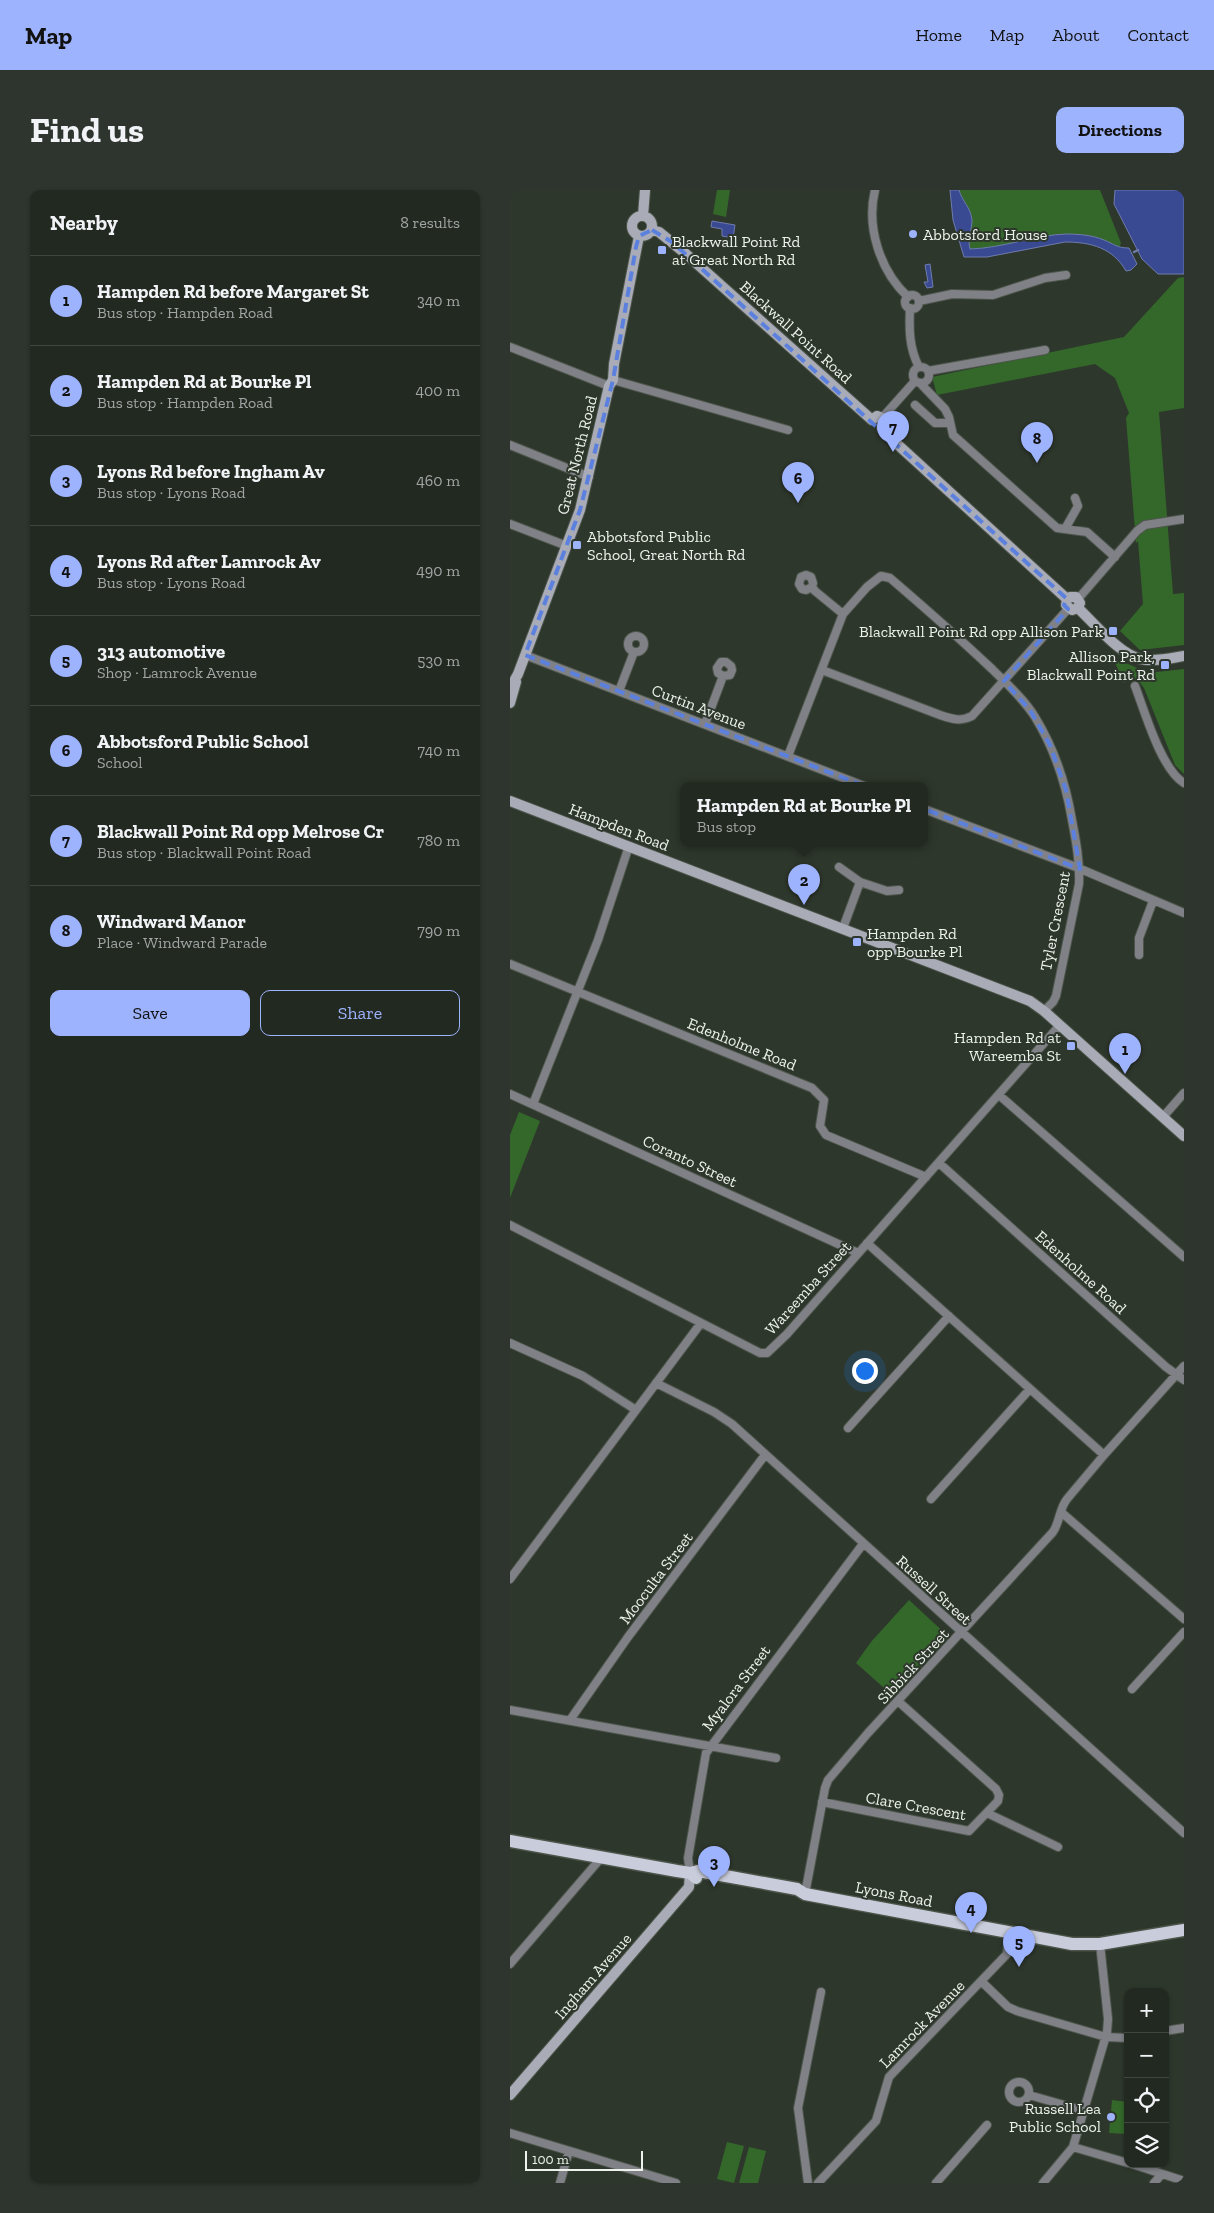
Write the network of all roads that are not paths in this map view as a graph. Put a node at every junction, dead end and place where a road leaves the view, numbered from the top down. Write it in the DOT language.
graph roads {
  1 [pos="645,190"];
  2 [pos="875,190"];
  3 [pos="643,216"];
  4 [pos="652,230"];
  5 [pos="639,236"];
  6 [pos="1066,275"];
  7 [pos="908,297"];
  8 [pos="919,301"];
  9 [pos="910,308"];
  10 [pos="510,347"];
  11 [pos="1045,350"];
  12 [pos="918,367"];
  13 [pos="928,371"];
  14 [pos="917,382"];
  15 [pos="611,383"];
  16 [pos="915,405"];
  17 [pos="879,422"];
  18 [pos="950,423"];
  19 [pos="788,430"];
  20 [pos="510,445"];
  21 [pos="589,477"];
  22 [pos="1075,498"];
  23 [pos="1184,519"];
  24 [pos="510,524"];
  25 [pos="1065,529"];
  26 [pos="567,546"];
  27 [pos="1116,557"];
  28 [pos="812,587"];
  29 [pos="1073,604"];
  30 [pos="843,614"];
  31 [pos="634,652"];
  32 [pos="525,655"];
  33 [pos="1184,656"];
  34 [pos="822,670"];
  35 [pos="518,674"];
  36 [pos="723,676"];
  37 [pos="1004,681"];
  38 [pos="1134,686"];
  39 [pos="510,688"];
  40 [pos="618,691"];
  41 [pos="510,703"];
  42 [pos="705,724"];
  43 [pos="788,756"];
  44 [pos="854,782"];
  45 [pos="1184,783"];
  46 [pos="510,801"];
  47 [pos="928,811"];
  48 [pos="629,846"];
  49 [pos="839,867"];
  50 [pos="1080,869"];
  51 [pos="860,882"];
  52 [pos="899,890"];
  53 [pos="1153,901"];
  54 [pos="1184,913"];
  55 [pos="843,928"];
  56 [pos="1139,955"];
  57 [pos="510,964"];
  58 [pos="578,992"];
  59 [pos="1044,1011"];
  60 [pos="1060,1025"];
  61 [pos="1184,1093"];
  62 [pos="510,1094"];
  63 [pos="999,1094"];
  64 [pos="533,1104"];
  65 [pos="1163,1117"];
  66 [pos="1184,1136"];
  67 [pos="939,1163"];
  68 [pos="926,1177"];
  69 [pos="510,1225"];
  70 [pos="867,1243"];
  71 [pos="858,1254"];
  72 [pos="1184,1257"];
  73 [pos="948,1316"];
  74 [pos="701,1323"];
  75 [pos="510,1343"];
  76 [pos="1184,1366"];
  77 [pos="1176,1375"];
  78 [pos="1184,1380"];
  79 [pos="656,1383"];
  80 [pos="1030,1389"];
  81 [pos="636,1410"];
  82 [pos="848,1428"];
  83 [pos="1104,1454"];
  84 [pos="765,1455"];
  85 [pos="931,1499"];
  86 [pos="1061,1512"];
  87 [pos="863,1544"];
  88 [pos="510,1579"];
  89 [pos="1184,1619"];
  90 [pos="1184,1632"];
  91 [pos="961,1634"];
  92 [pos="1132,1689"];
  93 [pos="899,1702"];
  94 [pos="510,1710"];
  95 [pos="570,1720"];
  96 [pos="711,1745"];
  97 [pos="776,1758"];
  98 [pos="822,1802"];
  99 [pos="987,1813"];
  100 [pos="1184,1833"];
  101 [pos="511,1843"];
  102 [pos="1058,1847"];
  103 [pos="601,1858"];
  104 [pos="690,1873"];
  105 [pos="805,1894"];
  106 [pos="1184,1930"];
  107 [pos="1009,1932"];
  108 [pos="1100,1944"];
  109 [pos="510,1964"];
  110 [pos="981,1981"];
  111 [pos="821,1992"];
  112 [pos="1184,2028"];
  113 [pos="1169,2030"];
  114 [pos="1106,2037"];
  115 [pos="1124,2038"];
  116 [pos="510,2095"];
  117 [pos="1029,2095"];
  118 [pos="1085,2111"];
  119 [pos="987,2125"];
  120 [pos="510,2133"];
  121 [pos="1073,2147"];
  122 [pos="569,2151"];
  123 [pos="1124,2162"];
  124 [pos="1144,2168"];
  125 [pos="1162,2174"];
  126 [pos="1184,2181"];
  127 [pos="560,2183"];
  128 [pos="676,2183"];
  129 [pos="808,2183"];
  130 [pos="818,2183"];
  131 [pos="936,2183"];
  132 [pos="1043,2183"];
  133 [pos="1154,2183"];
  1 -- 3 [label="main road"];
  2 -- 7 [label="street"];
  3 -- 4 [label="main road"];
  3 -- 5 [label="main road"];
  4 -- 5 [label="main road"];
  4 -- 17 [label="main road, Blackwall Point Road"];
  5 -- 15 [label="main road, Great North Road"];
  6 -- 8 [label="street"];
  7 -- 8 [label="street"];
  7 -- 9 [label="street"];
  8 -- 9 [label="street"];
  9 -- 12 [label="street"];
  10 -- 15 [label="street"];
  11 -- 13 [label="street"];
  12 -- 13 [label="street"];
  12 -- 14 [label="street"];
  13 -- 14 [label="street"];
  14 -- 17 [label="street"];
  14 -- 18 [label="street"];
  15 -- 19 [label="street"];
  15 -- 21 [label="main road, Great North Road"];
  16 -- 18 [label="street"];
  17 -- 29 [label="main road, Blackwall Point Road"];
  18 -- 25 [label="street"];
  20 -- 21 [label="street"];
  21 -- 26 [label="main road, Great North Road"];
  22 -- 25 [label="street"];
  23 -- 27 [label="street"];
  24 -- 26 [label="street"];
  25 -- 27 [label="street"];
  26 -- 32 [label="main road, Great North Road"];
  27 -- 29 [label="street"];
  28 -- 30 [label="street"];
  29 -- 33 [label="main road, Blackwall Point Road"];
  29 -- 37 [label="street"];
  30 -- 34 [label="street, Tyler Crescent"];
  30 -- 37 [label="street, Tyler Crescent"];
  31 -- 40 [label="street"];
  32 -- 35 [label="main road, Great North Road"];
  32 -- 40 [label="street, Curtin Avenue"];
  34 -- 37 [label="street"];
  34 -- 43 [label="street, Tyler Crescent"];
  35 -- 39 [label="main road, Great North Road"];
  35 -- 41 [label="main road, Great North Road"];
  36 -- 42 [label="street"];
  37 -- 50 [label="street, Tyler Crescent"];
  38 -- 45 [label="street"];
  40 -- 42 [label="street, Curtin Avenue"];
  42 -- 43 [label="street, Curtin Avenue"];
  43 -- 44 [label="street, Curtin Avenue"];
  46 -- 48 [label="main road, Hampden Road"];
  47 -- 50 [label="street"];
  48 -- 55 [label="main road, Hampden Road"];
  48 -- 58 [label="street"];
  49 -- 51 [label="street"];
  50 -- 53 [label="street"];
  50 -- 59 [label="street, Tyler Crescent"];
  51 -- 52 [label="street"];
  51 -- 55 [label="street"];
  53 -- 54 [label="street"];
  53 -- 56 [label="street"];
  55 -- 59 [label="main road, Hampden Road"];
  57 -- 58 [label="street, Edenholme Road"];
  58 -- 64 [label="street"];
  58 -- 68 [label="street, Edenholme Road"];
  59 -- 60 [label="main road, Hampden Road"];
  60 -- 63 [label="street, Wareemba Street"];
  60 -- 65 [label="main road, Hampden Road"];
  61 -- 65 [label="street"];
  62 -- 64 [label="street, Coranto Street"];
  63 -- 67 [label="street, Wareemba Street"];
  63 -- 72 [label="street"];
  64 -- 71 [label="street, Coranto Street"];
  65 -- 66 [label="main road, Hampden Road"];
  67 -- 68 [label="street, Wareemba Street"];
  67 -- 77 [label="street, Edenholme Road"];
  68 -- 70 [label="street, Wareemba Street"];
  69 -- 74 [label="street, Wareemba Street"];
  70 -- 71 [label="street, Wareemba Street"];
  70 -- 73 [label="street"];
  71 -- 74 [label="street, Wareemba Street"];
  73 -- 80 [label="street"];
  73 -- 82 [label="street"];
  74 -- 79 [label="street"];
  75 -- 81 [label="street"];
  76 -- 77 [label="street, Sibbick Street"];
  77 -- 78 [label="street, Edenholme Road"];
  77 -- 83 [label="street, Sibbick Street"];
  79 -- 81 [label="street"];
  79 -- 84 [label="street, Russell Street"];
  80 -- 83 [label="street"];
  80 -- 85 [label="street"];
  81 -- 88 [label="street"];
  83 -- 86 [label="street, Sibbick Street"];
  84 -- 87 [label="street, Russell Street"];
  84 -- 95 [label="street, Mooculta Street"];
  86 -- 89 [label="street"];
  86 -- 91 [label="street, Sibbick Street"];
  87 -- 91 [label="street, Russell Street"];
  87 -- 96 [label="street, Myalora Street"];
  90 -- 92 [label="street"];
  91 -- 93 [label="street, Sibbick Street"];
  91 -- 100 [label="street, Russell Street"];
  93 -- 98 [label="street, Sibbick Street"];
  93 -- 99 [label="street, Clare Crescent"];
  94 -- 95 [label="street"];
  95 -- 96 [label="street"];
  96 -- 97 [label="street"];
  96 -- 104 [label="street, Myalora Street"];
  98 -- 99 [label="street, Clare Crescent"];
  98 -- 105 [label="street, Sibbick Street"];
  99 -- 102 [label="street"];
  101 -- 103 [label="main road, Lyons Road"];
  103 -- 104 [label="main road, Lyons Road"];
  103 -- 109 [label="street"];
  104 -- 105 [label="main road, Lyons Road"];
  104 -- 116 [label="main road, Ingham Avenue"];
  105 -- 107 [label="main road, Lyons Road"];
  106 -- 108 [label="main road, Lyons Road"];
  107 -- 108 [label="main road, Lyons Road"];
  107 -- 110 [label="street, Lamrock Avenue"];
  108 -- 114 [label="street"];
  110 -- 114 [label="street"];
  110 -- 130 [label="street, Lamrock Avenue"];
  111 -- 129 [label="street"];
  112 -- 113 [label="street"];
  114 -- 115 [label="street"];
  114 -- 118 [label="street"];
  117 -- 118 [label="street"];
  118 -- 121 [label="street"];
  119 -- 131 [label="street"];
  120 -- 122 [label="street"];
  121 -- 123 [label="street"];
  121 -- 132 [label="street"];
  122 -- 127 [label="street"];
  122 -- 128 [label="street"];
  124 -- 125 [label="street"];
  125 -- 126 [label="street"];
  125 -- 133 [label="street"];
}
